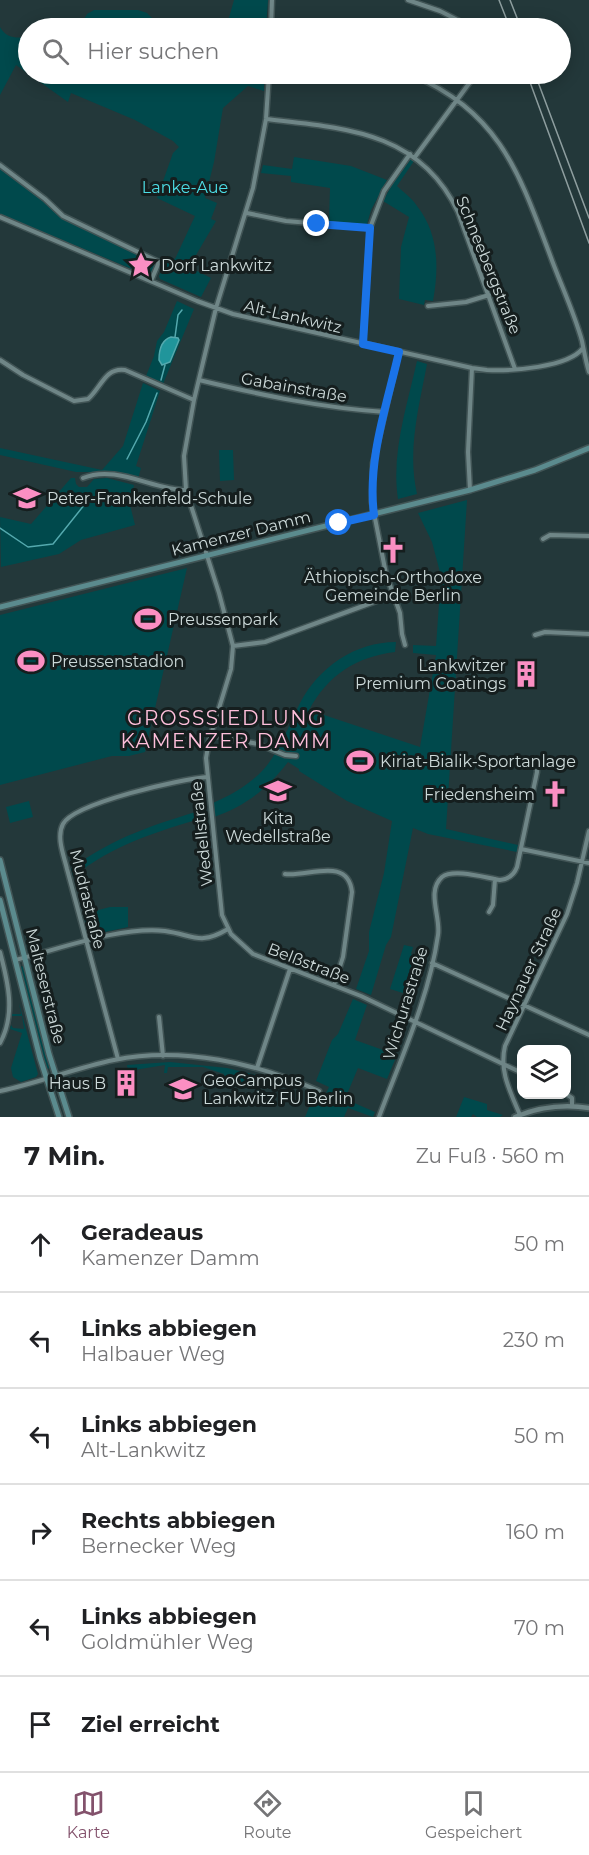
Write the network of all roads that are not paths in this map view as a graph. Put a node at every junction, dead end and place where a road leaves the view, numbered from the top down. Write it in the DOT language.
graph roads {
  1 [pos="272,0"];
  2 [pos="408,0"];
  3 [pos="271,18"];
  4 [pos="454,18"];
  5 [pos="268,84"];
  6 [pos="432,84"];
  7 [pos="469,84"];
  8 [pos="457,100"];
  9 [pos="266,119"];
  10 [pos="412,156"];
  11 [pos="0,165"];
  12 [pos="247,213"];
  13 [pos="0,217"];
  14 [pos="370,228"];
  15 [pos="152,281"];
  16 [pos="489,295"];
  17 [pos="428,306"];
  18 [pos="216,308"];
  19 [pos="363,344"];
  20 [pos="583,348"];
  21 [pos="399,352"];
  22 [pos="0,360"];
  23 [pos="472,368"];
  24 [pos="515,369"];
  25 [pos="589,372"];
  26 [pos="199,380"];
  27 [pos="194,400"];
  28 [pos="385,412"];
  29 [pos="589,448"];
  30 [pos="83,478"];
  31 [pos="186,490"];
  32 [pos="470,490"];
  33 [pos="374,515"];
  34 [pos="589,536"];
  35 [pos="543,539"];
  36 [pos="207,554"];
  37 [pos="393,595"];
  38 [pos="0,607"];
  39 [pos="589,634"];
  40 [pos="535,635"];
  41 [pos="405,645"];
  42 [pos="233,646"];
  43 [pos="211,735"];
  44 [pos="296,756"];
  45 [pos="536,759"];
  46 [pos="207,777"];
  47 [pos="589,831"];
  48 [pos="521,849"];
  49 [pos="0,860"];
  50 [pos="583,861"];
  51 [pos="589,863"];
  52 [pos="285,874"];
  53 [pos="495,879"];
  54 [pos="0,900"];
  55 [pos="489,912"];
  56 [pos="228,929"];
  57 [pos="86,942"];
  58 [pos="0,952"];
  59 [pos="25,957"];
  60 [pos="15,960"];
  61 [pos="432,963"];
  62 [pos="290,969"];
  63 [pos="334,985"];
  64 [pos="525,1005"];
  65 [pos="159,1017"];
  66 [pos="416,1021"];
  67 [pos="589,1035"];
  68 [pos="0,1043"];
  69 [pos="163,1056"];
  70 [pos="118,1059"];
  71 [pos="502,1063"];
  72 [pos="257,1068"];
  73 [pos="517,1070"];
  74 [pos="56,1075"];
  75 [pos="46,1078"];
  76 [pos="319,1090"];
  77 [pos="0,1091"];
  78 [pos="571,1097"];
  79 [pos="572,1106"];
  80 [pos="66,1107"];
  81 [pos="589,1108"];
  82 [pos="58,1114"];
  83 [pos="518,1116"];
  84 [pos="69,1117"];
  85 [pos="379,1117"];
  1 -- 3 [label="street"];
  2 -- 4 [label="street"];
  5 -- 9 [label="street, Wedellstraße"];
  6 -- 8 [label="street"];
  7 -- 8 [label="street"];
  8 -- 10 [label="street"];
  8 -- 20 [label="street"];
  9 -- 10 [label="street, Schneebergstraße"];
  9 -- 12 [label="street, Wedellstraße"];
  10 -- 14 [label="street"];
  10 -- 16 [label="street, Schneebergstraße"];
  11 -- 15 [label="street"];
  12 -- 14 [label="street"];
  12 -- 18 [label="street, Wedellstraße"];
  13 -- 15 [label="street, Alt-Lankwitz"];
  14 -- 19 [label="street"];
  15 -- 18 [label="street, Alt-Lankwitz"];
  16 -- 17 [label="street"];
  16 -- 24 [label="street, Schneebergstraße"];
  18 -- 19 [label="street, Alt-Lankwitz"];
  18 -- 26 [label="street, Wedellstraße"];
  19 -- 21 [label="street, Alt-Lankwitz"];
  20 -- 24 [label="street, Alt-Lankwitz"];
  20 -- 25 [label="street"];
  21 -- 23 [label="street, Alt-Lankwitz"];
  21 -- 28 [label="street"];
  22 -- 27 [label="street"];
  23 -- 24 [label="street, Alt-Lankwitz"];
  23 -- 32 [label="street"];
  26 -- 27 [label="street, Wedellstraße"];
  26 -- 28 [label="street, Gabainstraße"];
  27 -- 31 [label="street, Wedellstraße"];
  28 -- 33 [label="street"];
  29 -- 32 [label="main road, Kamenzer Damm"];
  30 -- 31 [label="street"];
  31 -- 36 [label="street, Wedellstraße"];
  32 -- 33 [label="main road, Kamenzer Damm"];
  33 -- 36 [label="main road, Kamenzer Damm"];
  33 -- 37 [label="street"];
  34 -- 35 [label="street"];
  36 -- 38 [label="main road, Kamenzer Damm"];
  36 -- 42 [label="street, Wedellstraße"];
  37 -- 41 [label="street"];
  37 -- 42 [label="street"];
  39 -- 40 [label="street"];
  42 -- 43 [label="street, Wedellstraße"];
  43 -- 44 [label="street"];
  43 -- 46 [label="street, Wedellstraße"];
  45 -- 48 [label="street"];
  46 -- 56 [label="street, Wedellstraße"];
  46 -- 57 [label="street, Mudrastraße"];
  47 -- 50 [label="street, Haynauer Straße"];
  48 -- 50 [label="street"];
  48 -- 53 [label="street"];
  49 -- 59 [label="main road, Malteserstraße"];
  50 -- 51 [label="street"];
  50 -- 64 [label="street, Haynauer Straße"];
  52 -- 63 [label="street"];
  53 -- 55 [label="street"];
  53 -- 61 [label="street, Wichurastraße"];
  54 -- 60 [label="main road, Malteserstraße"];
  56 -- 57 [label="street"];
  56 -- 62 [label="street, Belßstraße"];
  57 -- 59 [label="street"];
  57 -- 70 [label="street, Mudrastraße"];
  58 -- 68 [label="street"];
  59 -- 60 [label="street"];
  59 -- 74 [label="main road, Malteserstraße"];
  60 -- 75 [label="main road, Malteserstraße"];
  61 -- 64 [label="street"];
  61 -- 66 [label="street, Wichurastraße"];
  62 -- 63 [label="street, Belßstraße"];
  62 -- 72 [label="street"];
  63 -- 66 [label="street, Belßstraße"];
  64 -- 67 [label="street"];
  64 -- 71 [label="street, Haynauer Straße"];
  65 -- 69 [label="street"];
  66 -- 71 [label="street, Belßstraße"];
  66 -- 85 [label="street, Wichurastraße"];
  69 -- 70 [label="street"];
  69 -- 72 [label="street"];
  70 -- 74 [label="street"];
  71 -- 73 [label="street, Belßstraße"];
  71 -- 83 [label="street"];
  72 -- 76 [label="street"];
  74 -- 75 [label="street"];
  74 -- 80 [label="main road, Malteserstraße"];
  75 -- 77 [label="street"];
  75 -- 82 [label="main road, Malteserstraße"];
  78 -- 79 [label="street"];
  79 -- 81 [label="street"];
  79 -- 83 [label="street"];
  80 -- 82 [label="main road"];
  80 -- 84 [label="main road, Malteserstraße"];
}
